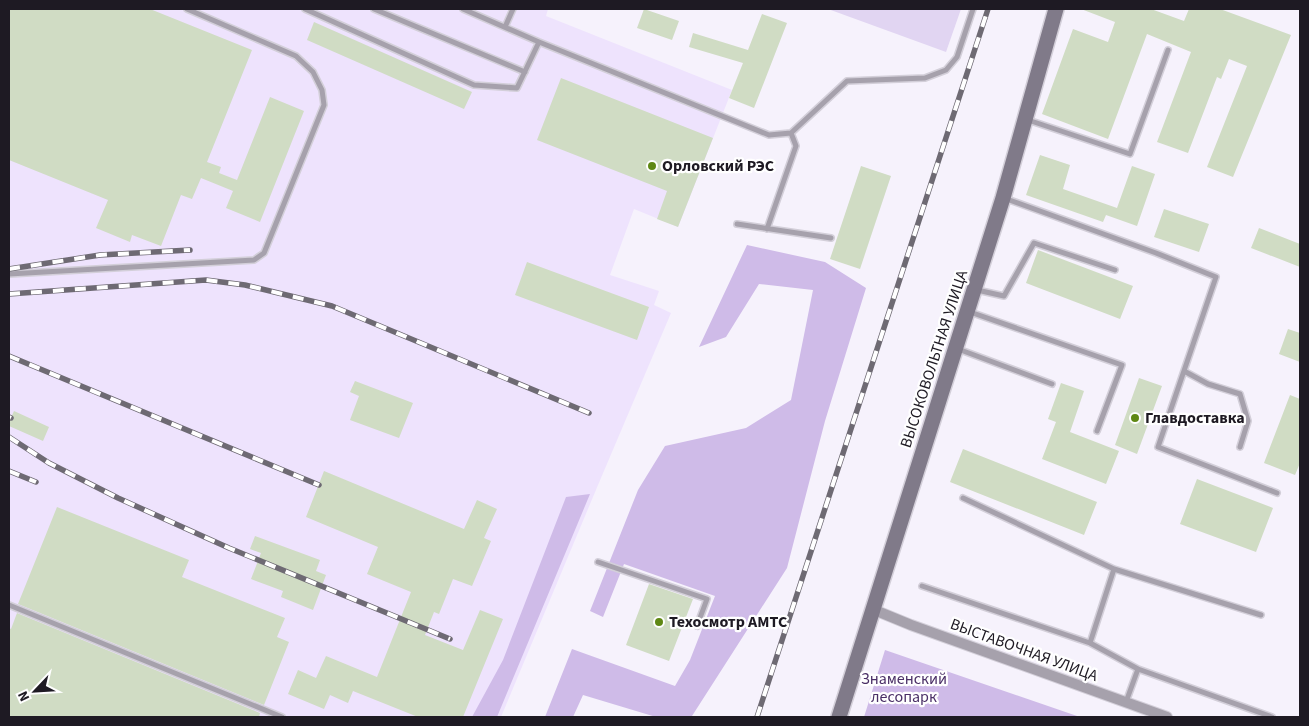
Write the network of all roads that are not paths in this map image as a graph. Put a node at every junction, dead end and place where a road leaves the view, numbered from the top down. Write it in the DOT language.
graph roads {
  1 [pos="187,9"];
  2 [pos="305,9"];
  3 [pos="374,9"];
  4 [pos="463,9"];
  5 [pos="513,9"];
  6 [pos="973,9"];
  7 [pos="1056,9"];
  8 [pos="313,10"];
  9 [pos="505,27"];
  10 [pos="540,42"];
  11 [pos="1168,50"];
  12 [pos="525,72"];
  13 [pos="1025,120"];
  14 [pos="791,133"];
  15 [pos="1003,198"];
  16 [pos="737,224"];
  17 [pos="767,229"];
  18 [pos="831,238"];
  19 [pos="1115,270"];
  20 [pos="9,274"];
  21 [pos="974,290"];
  22 [pos="967,311"];
  23 [pos="955,348"];
  24 [pos="1184,371"];
  25 [pos="1052,384"];
  26 [pos="1097,431"];
  27 [pos="1240,447"];
  28 [pos="1278,493"];
  29 [pos="963,498"];
  30 [pos="598,562"];
  31 [pos="1114,569"];
  32 [pos="922,586"];
  33 [pos="9,605"];
  34 [pos="872,609"];
  35 [pos="1261,615"];
  36 [pos="697,626"];
  37 [pos="1090,642"];
  38 [pos="1138,669"];
  39 [pos="1126,703"];
  40 [pos="282,717"];
  41 [pos="839,717"];
  42 [pos="1167,717"];
  43 [pos="1272,717"];
  1 -- 20 [label="lane"];
  2 -- 8 [label="lane"];
  3 -- 12 [label="lane"];
  4 -- 9 [label="lane"];
  5 -- 9 [label="lane"];
  6 -- 14 [label="lane"];
  7 -- 13 [label="main road, ВЫСОКОВОЛЬТНАЯ УЛИЦА"];
  8 -- 12 [label="lane"];
  9 -- 10 [label="lane"];
  10 -- 12 [label="lane"];
  10 -- 14 [label="lane"];
  11 -- 13 [label="lane"];
  13 -- 15 [label="main road, ВЫСОКОВОЛЬТНАЯ УЛИЦА"];
  14 -- 17 [label="lane"];
  15 -- 21 [label="main road, ВЫСОКОВОЛЬТНАЯ УЛИЦА"];
  15 -- 24 [label="lane"];
  16 -- 17 [label="lane"];
  17 -- 18 [label="lane"];
  19 -- 21 [label="lane"];
  21 -- 22 [label="main road, ВЫСОКОВОЛЬТНАЯ УЛИЦА"];
  22 -- 23 [label="main road, ВЫСОКОВОЛЬТНАЯ УЛИЦА"];
  22 -- 26 [label="lane"];
  23 -- 25 [label="lane"];
  23 -- 34 [label="main road, ВЫСОКОВОЛЬТНАЯ УЛИЦА"];
  24 -- 27 [label="lane"];
  24 -- 28 [label="lane"];
  29 -- 31 [label="lane"];
  30 -- 36 [label="lane"];
  31 -- 35 [label="lane"];
  31 -- 37 [label="lane"];
  32 -- 37 [label="lane"];
  33 -- 40 [label="lane"];
  34 -- 39 [label="street, ВЫСТАВОЧНАЯ УЛИЦА"];
  34 -- 41 [label="main road, ВЫСОКОВОЛЬТНАЯ УЛИЦА"];
  37 -- 38 [label="lane"];
  38 -- 39 [label="lane"];
  38 -- 43 [label="lane"];
  39 -- 42 [label="street, ВЫСТАВОЧНАЯ УЛИЦА"];
}
